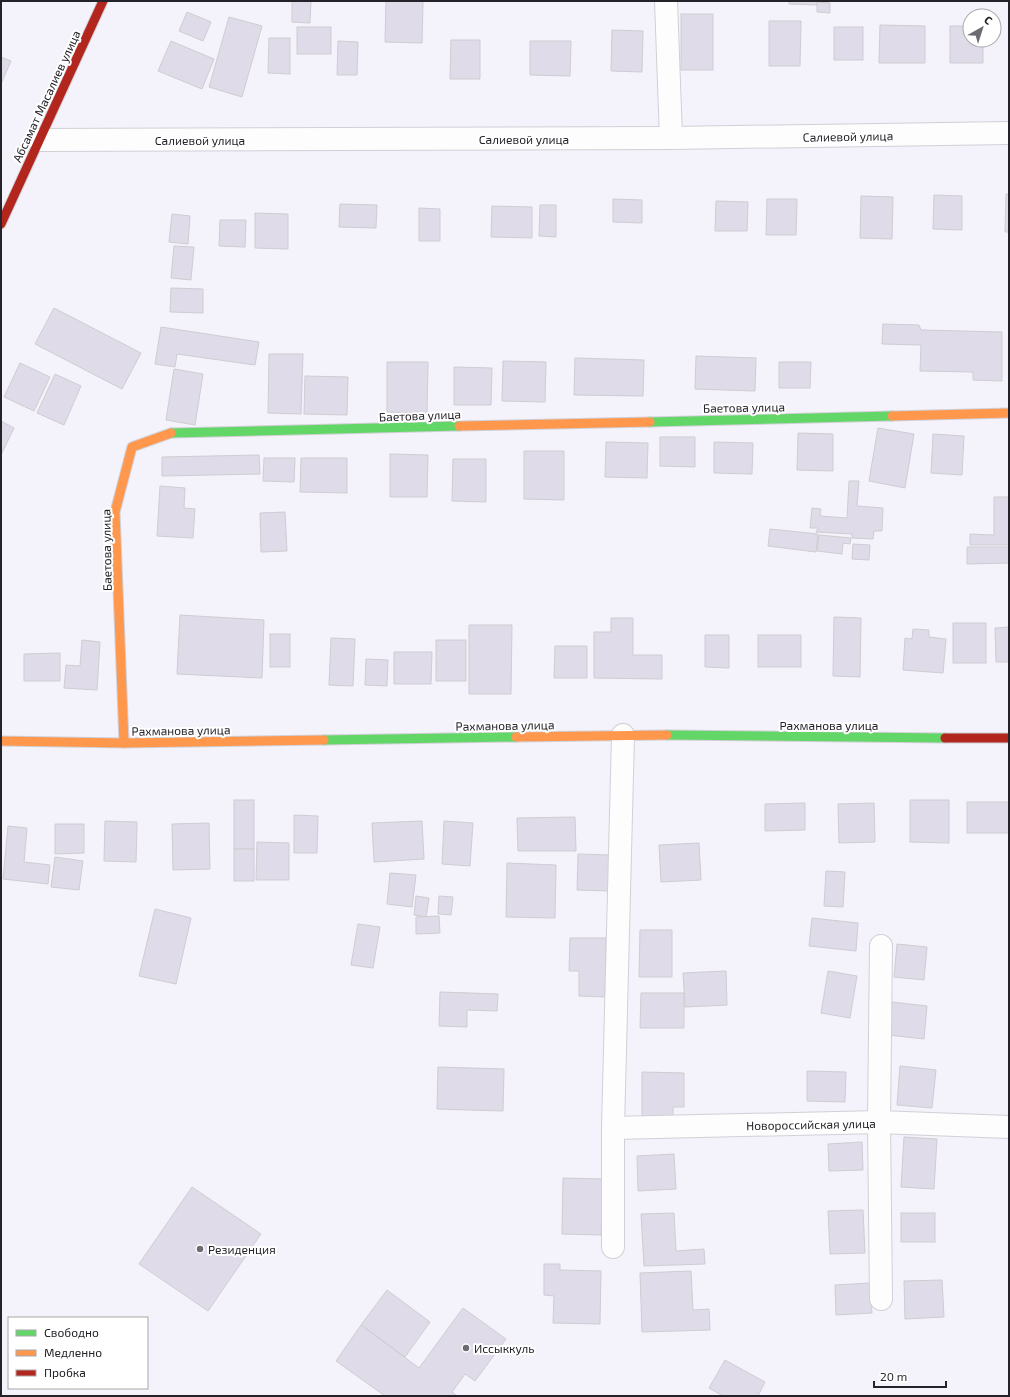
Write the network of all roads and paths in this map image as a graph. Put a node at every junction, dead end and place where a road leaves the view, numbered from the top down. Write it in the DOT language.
graph roads {
  1 [pos="103,1"];
  2 [pos="666,1"];
  3 [pos="1009,133"];
  4 [pos="672,138"];
  5 [pos="38,140"];
  6 [pos="1,224"];
  7 [pos="1009,413"];
  8 [pos="622,735"];
  9 [pos="1009,738"];
  10 [pos="1,740"];
  11 [pos="124,743"];
  12 [pos="881,946"];
  13 [pos="879,1122"];
  14 [pos="1009,1127"];
  15 [pos="613,1128"];
  16 [pos="613,1247"];
  17 [pos="881,1299"];
  1 -- 5 [label="street, Абсамат Масалиев улица"];
  2 -- 4 [label="street"];
  3 -- 4 [label="street, Салиевой улица"];
  4 -- 5 [label="street, Салиевой улица"];
  5 -- 6 [label="street, Абсамат Масалиев улица"];
  7 -- 11 [label="street, Баетова улица"];
  8 -- 9 [label="street, Рахманова улица"];
  8 -- 11 [label="street, Рахманова улица"];
  8 -- 15 [label="street"];
  10 -- 11 [label="street, Рахманова улица"];
  12 -- 13 [label="street"];
  13 -- 14 [label="street, Новороссийская улица"];
  13 -- 15 [label="street, Новороссийская улица"];
  13 -- 17 [label="street"];
  15 -- 16 [label="street"];
}
